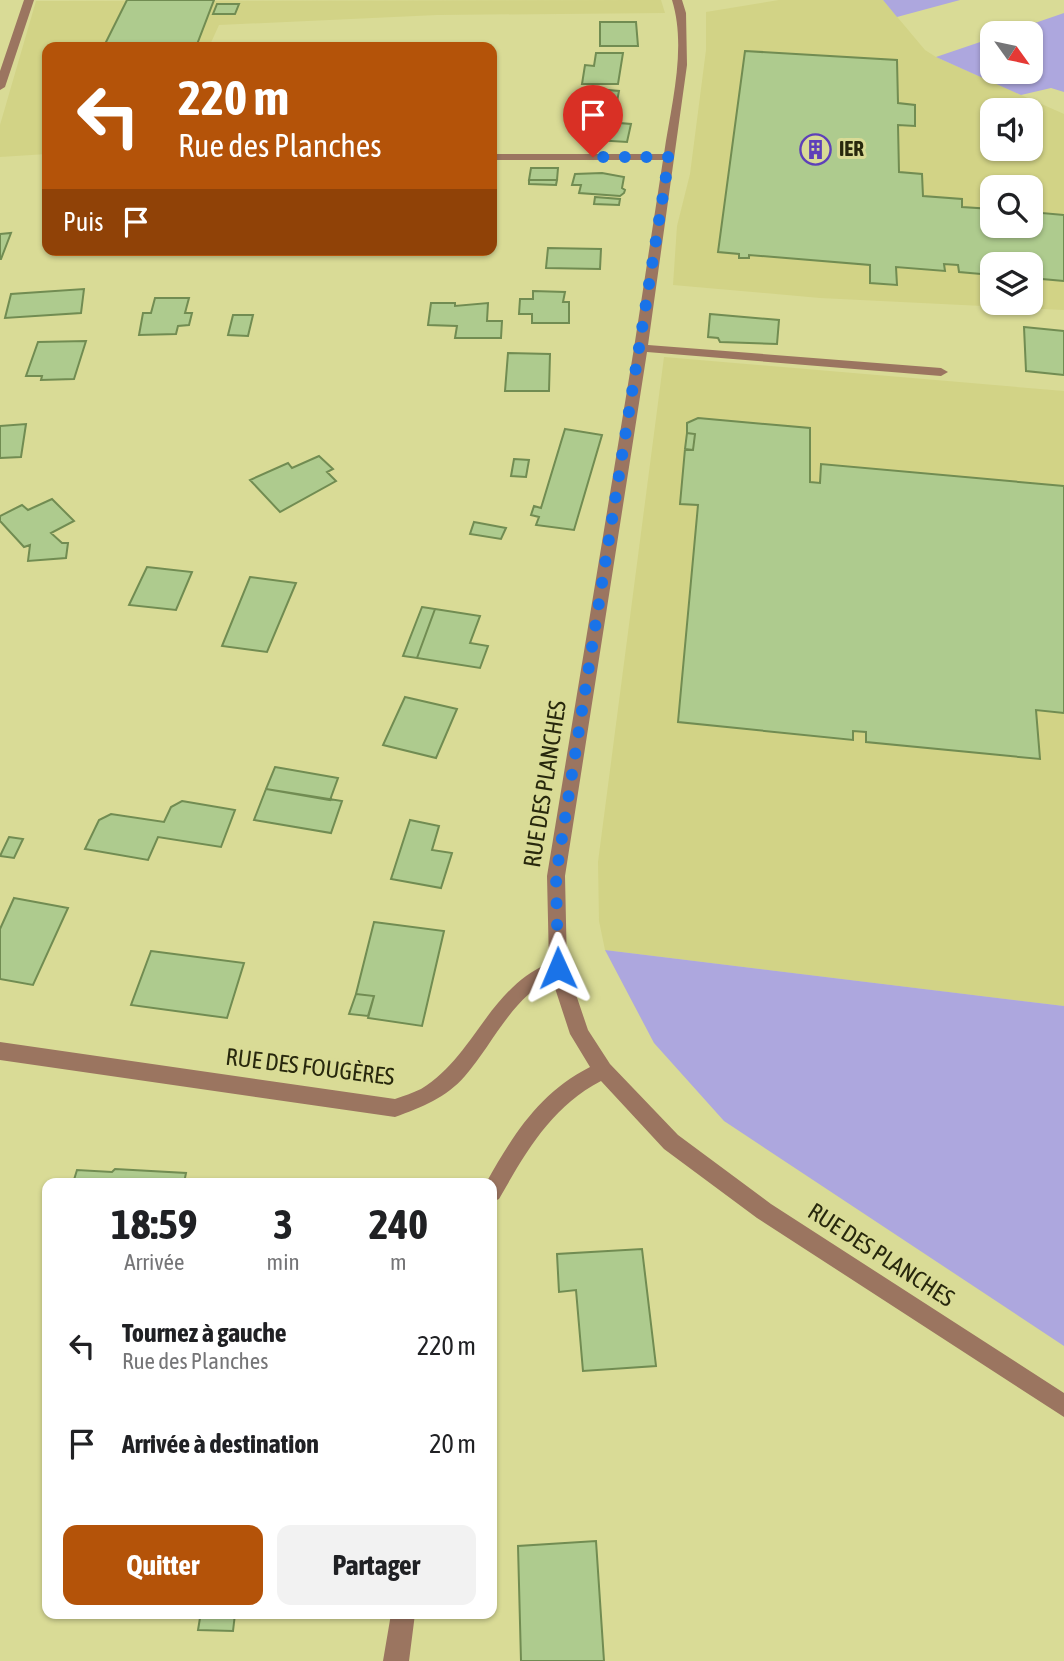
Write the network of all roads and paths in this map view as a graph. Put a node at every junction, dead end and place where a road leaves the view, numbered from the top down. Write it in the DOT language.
graph roads {
  1 [pos="29,0"];
  2 [pos="677,0"];
  3 [pos="0,87"];
  4 [pos="497,157"];
  5 [pos="669,157"];
  6 [pos="641,348"];
  7 [pos="941,372"];
  8 [pos="558,968"];
  9 [pos="0,1051"];
  10 [pos="603,1070"];
  11 [pos="497,1183"];
  12 [pos="1064,1406"];
  13 [pos="401,1619"];
  14 [pos="396,1661"];
  1 -- 3 [label="street"];
  2 -- 5 [label="street, RUE DES PLANCHES"];
  4 -- 5 [label="street"];
  5 -- 6 [label="street, RUE DES PLANCHES"];
  6 -- 7 [label="street"];
  6 -- 8 [label="street, RUE DES PLANCHES"];
  8 -- 9 [label="street, RUE DES FOUGÈRES"];
  8 -- 10 [label="street, RUE DES PLANCHES"];
  10 -- 11 [label="street"];
  10 -- 12 [label="street, RUE DES PLANCHES"];
  13 -- 14 [label="street"];
}
